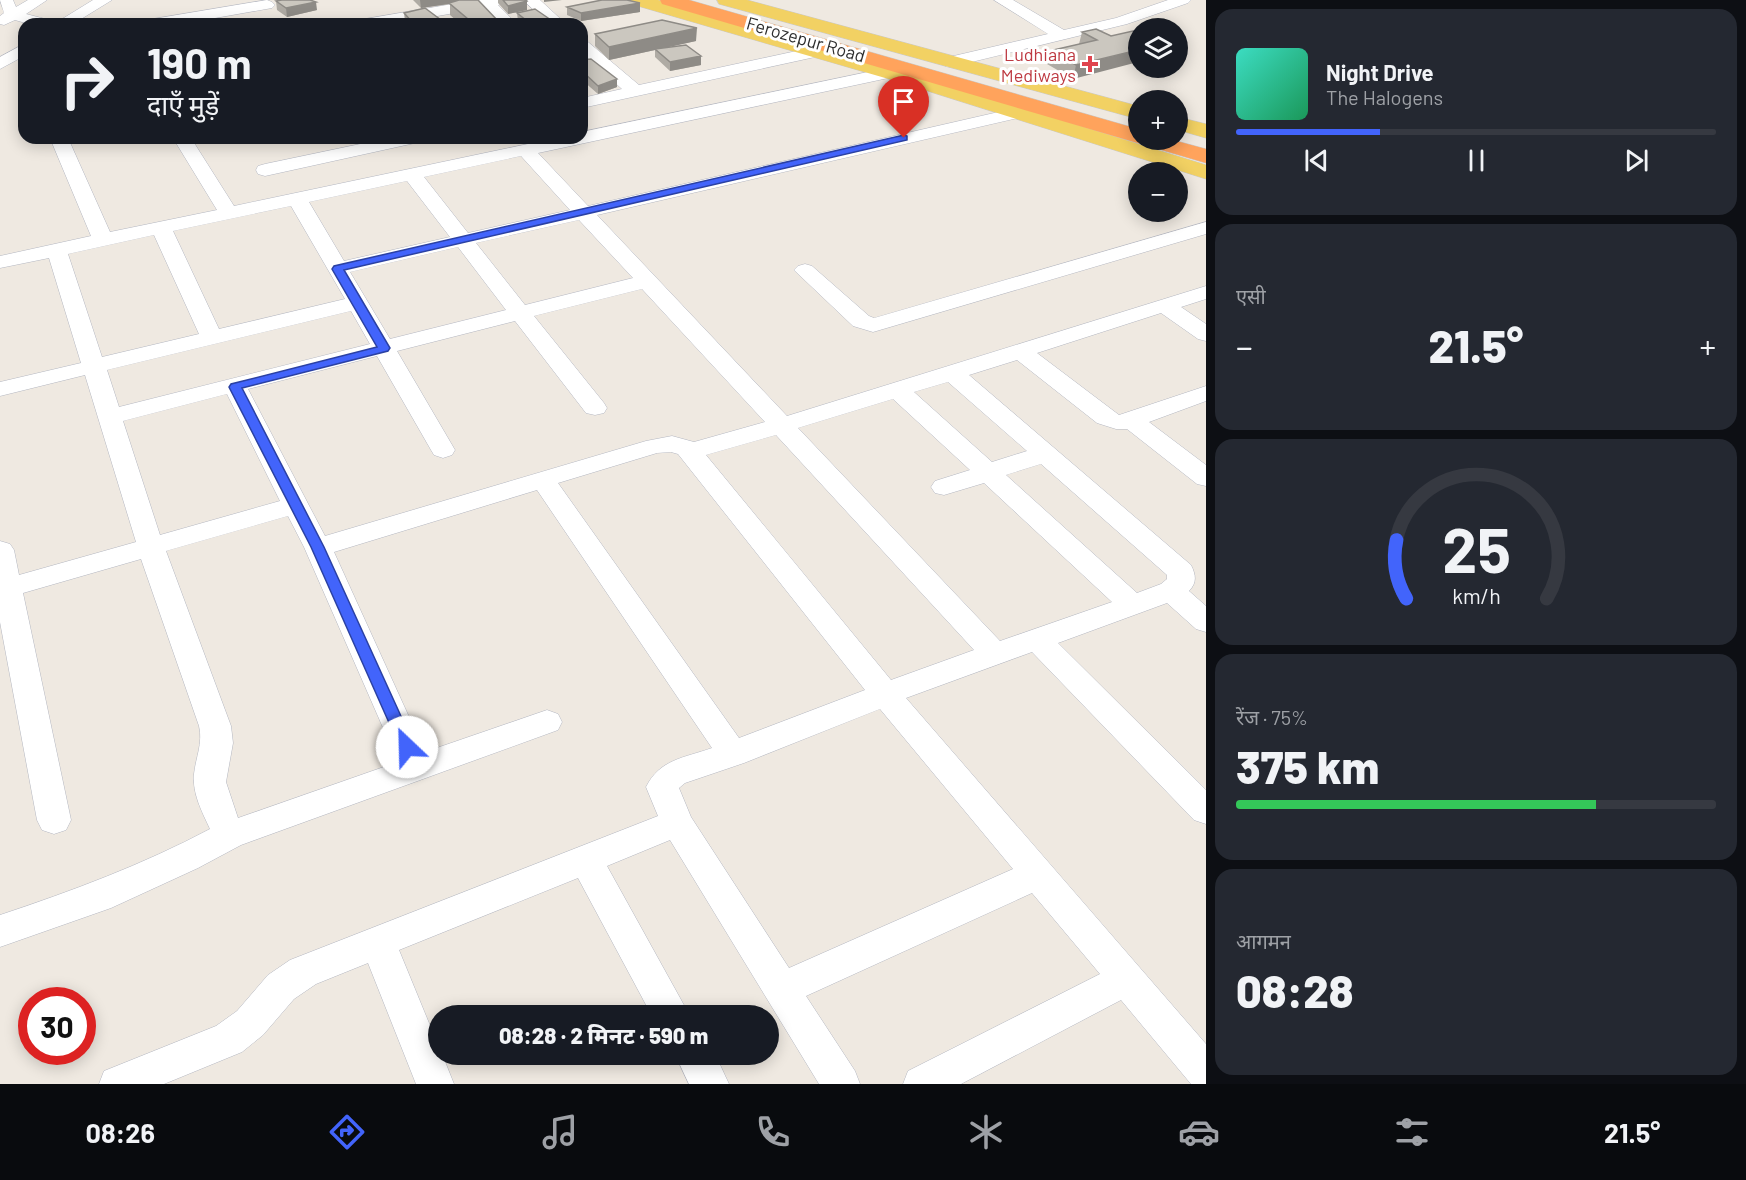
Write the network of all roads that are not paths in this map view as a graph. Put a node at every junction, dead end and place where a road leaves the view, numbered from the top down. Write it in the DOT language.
graph roads {
  1 [pos="6,0"];
  2 [pos="39,0"];
  3 [pos="104,0"];
  4 [pos="206,0"];
  5 [pos="249,0"];
  6 [pos="531,0"];
  7 [pos="638,0"];
  8 [pos="669,0"];
  9 [pos="699,0"];
  10 [pos="726,0"];
  11 [pos="1002,0"];
  12 [pos="1183,0"];
  13 [pos="494,1"];
  14 [pos="285,3"];
  15 [pos="267,5"];
  16 [pos="438,11"];
  17 [pos="6,18"];
  18 [pos="72,18"];
  19 [pos="176,18"];
  20 [pos="195,18"];
  21 [pos="409,18"];
  22 [pos="445,18"];
  23 [pos="505,18"];
  24 [pos="551,18"];
  25 [pos="1063,36"];
  26 [pos="815,52"];
  27 [pos="18,55"];
  28 [pos="590,61"];
  29 [pos="951,62"];
  30 [pos="0,64"];
  31 [pos="887,73"];
  32 [pos="636,92"];
  33 [pos="588,102"];
  34 [pos="1016,113"];
  35 [pos="1127,125"];
  36 [pos="1188,127"];
  37 [pos="1206,132"];
  38 [pos="588,137"];
  39 [pos="1188,137"];
  40 [pos="1206,142"];
  41 [pos="62,144"];
  42 [pos="186,144"];
  43 [pos="364,144"];
  44 [pos="368,144"];
  45 [pos="553,144"];
  46 [pos="525,150"];
  47 [pos="1185,150"];
  48 [pos="1206,156"];
  49 [pos="312,160"];
  50 [pos="265,170"];
  51 [pos="1206,172"];
  52 [pos="403,176"];
  53 [pos="335,191"];
  54 [pos="297,199"];
  55 [pos="229,213"];
  56 [pos="583,213"];
  57 [pos="161,228"];
  58 [pos="1206,228"];
  59 [pos="103,240"];
  60 [pos="464,241"];
  61 [pos="57,250"];
  62 [pos="0,262"];
  63 [pos="338,269"];
  64 [pos="805,270"];
  65 [pos="647,281"];
  66 [pos="1206,292"];
  67 [pos="357,303"];
  68 [pos="1163,305"];
  69 [pos="521,314"];
  70 [pos="1206,334"];
  71 [pos="212,339"];
  72 [pos="384,348"];
  73 [pos="1020,351"];
  74 [pos="94,367"];
  75 [pos="952,373"];
  76 [pos="235,387"];
  77 [pos="0,389"];
  78 [pos="898,390"];
  79 [pos="1206,393"];
  80 [pos="595,408"];
  81 [pos="108,417"];
  82 [pos="1131,420"];
  83 [pos="781,426"];
  84 [pos="687,449"];
  85 [pos="443,450"];
  86 [pos="1044,453"];
  87 [pos="987,472"];
  88 [pos="1206,477"];
  89 [pos="542,480"];
  90 [pos="944,487"];
  91 [pos="295,505"];
  92 [pos="150,547"];
  93 [pos="318,547"];
  94 [pos="0,550"];
  95 [pos="4,589"];
  96 [pos="1171,591"];
  97 [pos="1133,605"];
  98 [pos="1206,622"];
  99 [pos="1038,640"];
  100 [pos="996,655"];
  101 [pos="885,694"];
  102 [pos="547,722"];
  103 [pos="733,754"];
  104 [pos="416,767"];
  105 [pos="1206,811"];
  106 [pos="54,820"];
  107 [pos="677,823"];
  108 [pos="229,835"];
  109 [pos="586,860"];
  110 [pos="1038,874"];
  111 [pos="0,932"];
  112 [pos="377,941"];
  113 [pos="1127,980"];
  114 [pos="782,989"];
  115 [pos="666,1005"];
  116 [pos="700,1065"];
  117 [pos="1206,1073"];
  118 [pos="118,1084"];
  119 [pos="435,1084"];
  120 [pos="710,1084"];
  121 [pos="841,1084"];
  122 [pos="922,1084"];
  1 -- 17 [label="street"];
  2 -- 17 [label="street"];
  3 -- 18 [label="street"];
  4 -- 19 [label="street"];
  5 -- 15 [label="street"];
  6 -- 24 [label="street"];
  7 -- 26 [label="main road"];
  8 -- 35 [label="highway, Ferozepur Road"];
  9 -- 35 [label="highway, Ferozepur Road"];
  10 -- 29 [label="main road"];
  11 -- 25 [label="street"];
  12 -- 25 [label="street"];
  13 -- 16 [label="street"];
  13 -- 23 [label="street"];
  14 -- 15 [label="street"];
  15 -- 20 [label="street"];
  16 -- 21 [label="street"];
  16 -- 22 [label="street"];
  25 -- 29 [label="street"];
  26 -- 31 [label="main road"];
  26 -- 32 [label="street"];
  27 -- 30 [label="street"];
  28 -- 32 [label="street"];
  29 -- 35 [label="main road"];
  31 -- 34 [label="main road"];
  31 -- 38 [label="street"];
  32 -- 33 [label="street"];
  34 -- 35 [label="main road"];
  34 -- 56 [label="street"];
  35 -- 51 [label="main road"];
  36 -- 37 [label="main road"];
  39 -- 40 [label="highway"];
  41 -- 59 [label="street"];
  42 -- 55 [label="street"];
  43 -- 49 [label="street"];
  44 -- 52 [label="street"];
  45 -- 46 [label="street"];
  46 -- 52 [label="street"];
  46 -- 56 [label="street"];
  47 -- 48 [label="highway"];
  49 -- 50 [label="street"];
  49 -- 53 [label="street"];
  52 -- 53 [label="street"];
  52 -- 60 [label="street"];
  53 -- 54 [label="street"];
  54 -- 55 [label="street"];
  54 -- 63 [label="street"];
  55 -- 57 [label="street"];
  56 -- 60 [label="street"];
  56 -- 65 [label="street"];
  57 -- 59 [label="street"];
  57 -- 71 [label="street"];
  58 -- 64 [label="street"];
  59 -- 61 [label="street"];
  60 -- 63 [label="street"];
  60 -- 69 [label="street"];
  61 -- 62 [label="street"];
  61 -- 74 [label="street"];
  63 -- 67 [label="street"];
  65 -- 69 [label="street"];
  65 -- 83 [label="street"];
  66 -- 68 [label="street"];
  67 -- 71 [label="street"];
  67 -- 72 [label="street"];
  68 -- 70 [label="street"];
  68 -- 73 [label="street"];
  69 -- 72 [label="street"];
  69 -- 80 [label="street"];
  71 -- 74 [label="street"];
  72 -- 76 [label="street"];
  72 -- 85 [label="street"];
  73 -- 75 [label="street"];
  73 -- 82 [label="street"];
  74 -- 77 [label="street"];
  74 -- 81 [label="street"];
  75 -- 78 [label="street"];
  75 -- 86 [label="street"];
  76 -- 81 [label="street"];
  76 -- 91 [label="street"];
  78 -- 83 [label="street"];
  78 -- 87 [label="street"];
  79 -- 82 [label="street"];
  81 -- 92 [label="street"];
  82 -- 88 [label="street"];
  83 -- 84 [label="street"];
  83 -- 100 [label="street"];
  84 -- 89 [label="street"];
  84 -- 101 [label="street"];
  86 -- 87 [label="street"];
  86 -- 96 [label="street"];
  87 -- 90 [label="street"];
  87 -- 97 [label="street"];
  89 -- 93 [label="street"];
  89 -- 103 [label="street"];
  91 -- 92 [label="street"];
  91 -- 93 [label="street"];
  92 -- 95 [label="street"];
  92 -- 108 [label="street"];
  93 -- 104 [label="street"];
  94 -- 95 [label="street"];
  95 -- 106 [label="street"];
  96 -- 97 [label="street"];
  96 -- 98 [label="street"];
  97 -- 99 [label="street"];
  99 -- 100 [label="street"];
  99 -- 105 [label="street"];
  100 -- 101 [label="street"];
  101 -- 103 [label="street"];
  101 -- 110 [label="street"];
  102 -- 104 [label="street"];
  103 -- 107 [label="street"];
  104 -- 108 [label="street"];
  107 -- 109 [label="street"];
  107 -- 114 [label="street"];
  108 -- 111 [label="street"];
  109 -- 112 [label="street"];
  109 -- 115 [label="street"];
  110 -- 113 [label="street"];
  110 -- 114 [label="street"];
  112 -- 118 [label="street"];
  112 -- 119 [label="street"];
  113 -- 117 [label="street"];
  113 -- 122 [label="street"];
  114 -- 121 [label="street"];
  116 -- 120 [label="street"];
}
